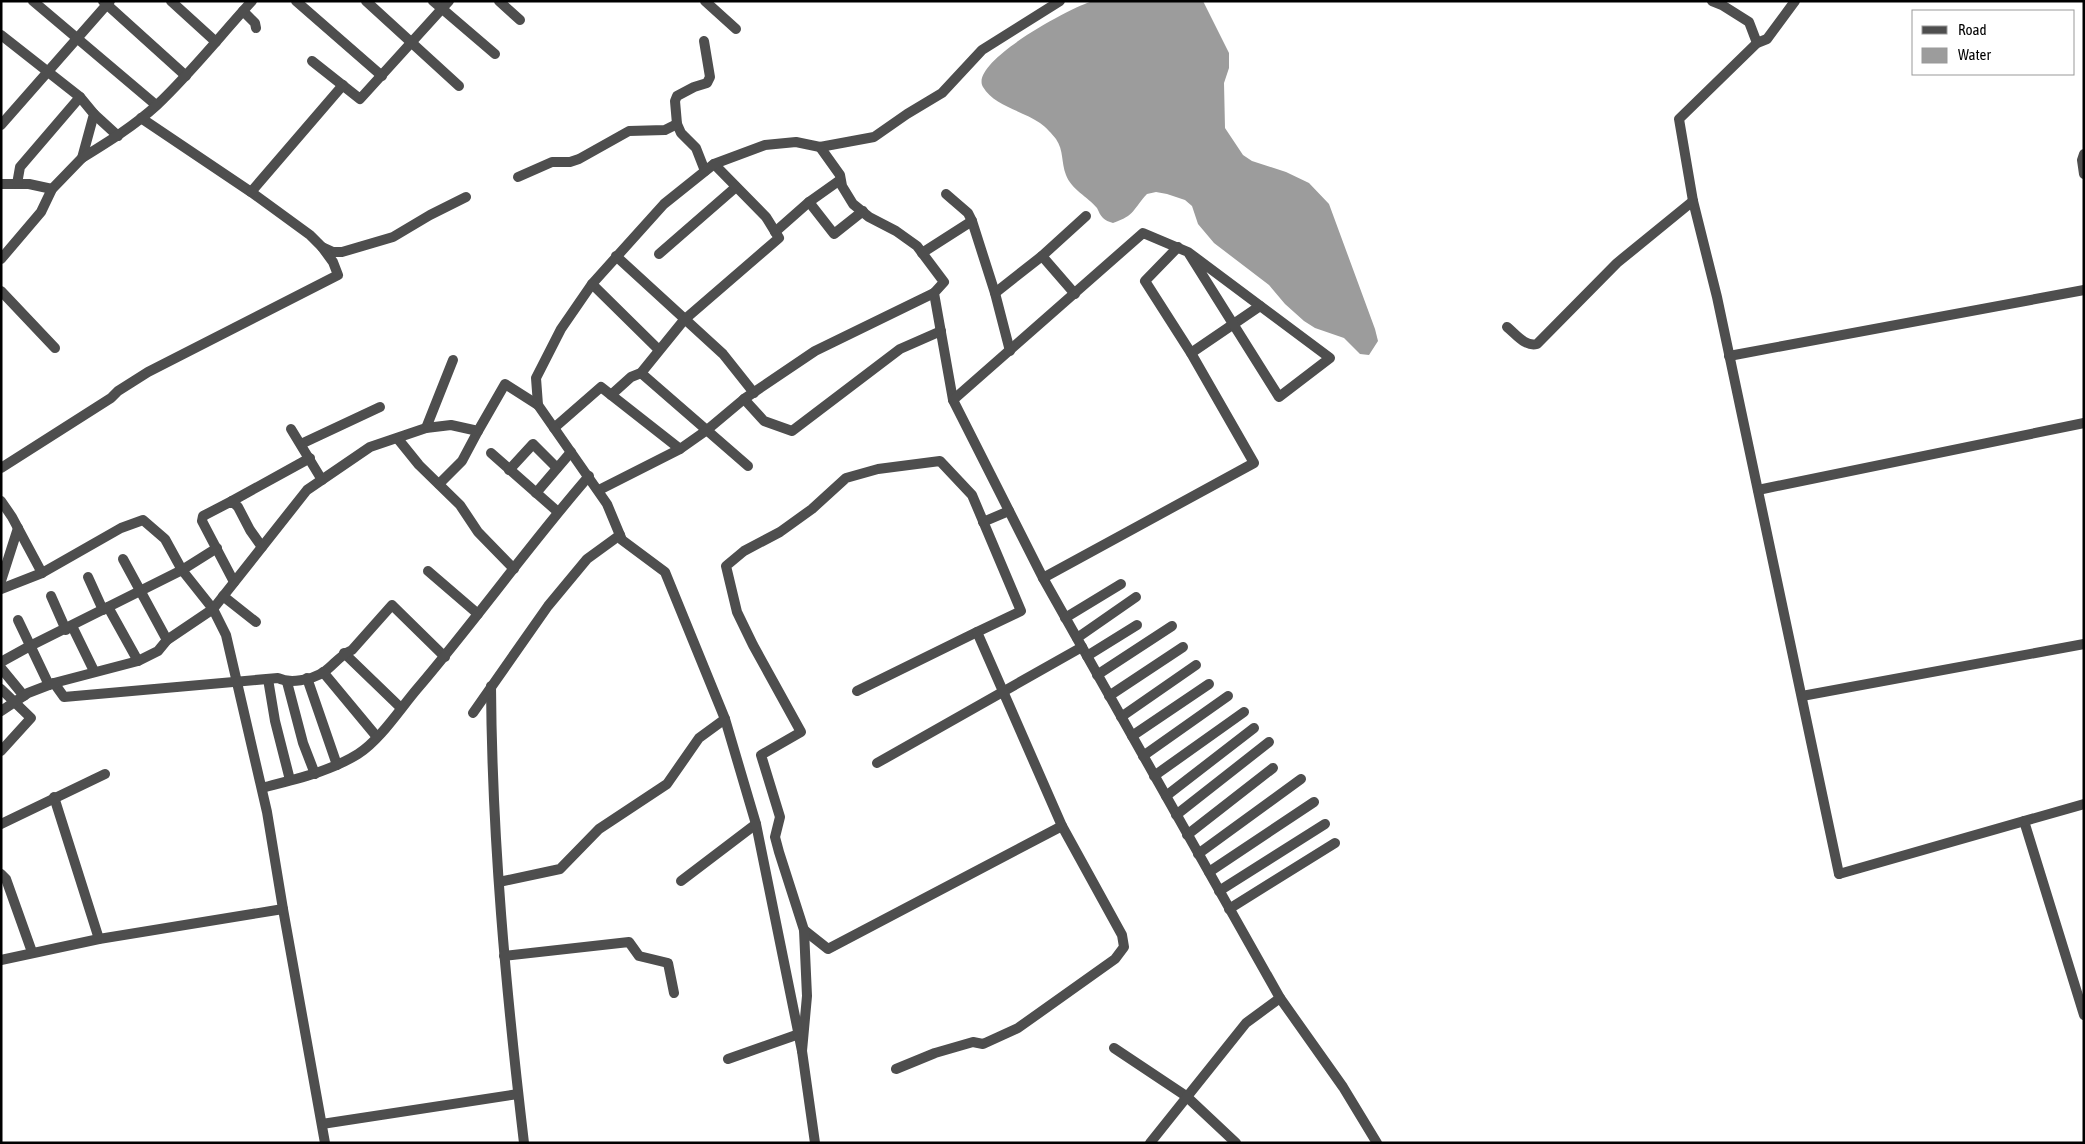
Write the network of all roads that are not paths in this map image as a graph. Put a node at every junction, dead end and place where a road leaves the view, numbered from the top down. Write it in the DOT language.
graph roads {
  1 [pos="33,1"];
  2 [pos="171,1"];
  3 [pos="296,1"];
  4 [pos="366,1"];
  5 [pos="433,1"];
  6 [pos="499,1"];
  7 [pos="705,1"];
  8 [pos="1060,1"];
  9 [pos="1712,1"];
  10 [pos="1795,1"];
  11 [pos="107,2"];
  12 [pos="246,5"];
  13 [pos="446,5"];
  14 [pos="520,20"];
  15 [pos="256,28"];
  16 [pos="736,29"];
  17 [pos="1,35"];
  18 [pos="76,38"];
  19 [pos="704,41"];
  20 [pos="216,42"];
  21 [pos="412,43"];
  22 [pos="1757,43"];
  23 [pos="495,54"];
  24 [pos="312,61"];
  25 [pos="47,71"];
  26 [pos="186,76"];
  27 [pos="382,76"];
  28 [pos="343,85"];
  29 [pos="459,86"];
  30 [pos="80,98"];
  31 [pos="156,106"];
  32 [pos="94,114"];
  33 [pos="141,118"];
  34 [pos="677,124"];
  35 [pos="1,125"];
  36 [pos="118,136"];
  37 [pos="820,147"];
  38 [pos="2084,154"];
  39 [pos="82,158"];
  40 [pos="714,164"];
  41 [pos="705,171"];
  42 [pos="2084,174"];
  43 [pos="518,177"];
  44 [pos="840,180"];
  45 [pos="1,184"];
  46 [pos="17,184"];
  47 [pos="736,187"];
  48 [pos="52,189"];
  49 [pos="251,192"];
  50 [pos="946,194"];
  51 [pos="466,197"];
  52 [pos="1693,200"];
  53 [pos="809,202"];
  54 [pos="863,211"];
  55 [pos="1086,216"];
  56 [pos="972,221"];
  57 [pos="775,232"];
  58 [pos="322,246"];
  59 [pos="1178,247"];
  60 [pos="1188,252"];
  61 [pos="922,253"];
  62 [pos="659,254"];
  63 [pos="616,256"];
  64 [pos="1042,256"];
  65 [pos="1,258"];
  66 [pos="592,284"];
  67 [pos="2084,290"];
  68 [pos="1,291"];
  69 [pos="934,293"];
  70 [pos="995,293"];
  71 [pos="1075,294"];
  72 [pos="1260,306"];
  73 [pos="684,320"];
  74 [pos="1234,324"];
  75 [pos="1507,327"];
  76 [pos="940,331"];
  77 [pos="55,348"];
  78 [pos="658,350"];
  79 [pos="1010,351"];
  80 [pos="1191,353"];
  81 [pos="1729,356"];
  82 [pos="453,360"];
  83 [pos="641,373"];
  84 [pos="536,378"];
  85 [pos="522,395"];
  86 [pos="611,395"];
  87 [pos="749,396"];
  88 [pos="953,400"];
  89 [pos="538,405"];
  90 [pos="380,407"];
  91 [pos="2084,423"];
  92 [pos="426,428"];
  93 [pos="554,428"];
  94 [pos="292,429"];
  95 [pos="707,430"];
  96 [pos="478,431"];
  97 [pos="398,439"];
  98 [pos="301,444"];
  99 [pos="680,449"];
  100 [pos="571,452"];
  101 [pos="491,453"];
  102 [pos="310,458"];
  103 [pos="748,466"];
  104 [pos="1,468"];
  105 [pos="557,468"];
  106 [pos="509,470"];
  107 [pos="589,476"];
  108 [pos="322,480"];
  109 [pos="439,484"];
  110 [pos="599,490"];
  111 [pos="1758,490"];
  112 [pos="536,493"];
  113 [pos="1,501"];
  114 [pos="232,501"];
  115 [pos="558,512"];
  116 [pos="1009,512"];
  117 [pos="983,522"];
  118 [pos="18,528"];
  119 [pos="620,536"];
  120 [pos="262,547"];
  121 [pos="217,548"];
  122 [pos="123,559"];
  123 [pos="514,569"];
  124 [pos="182,570"];
  125 [pos="428,571"];
  126 [pos="42,573"];
  127 [pos="88,577"];
  128 [pos="1043,578"];
  129 [pos="1,581"];
  130 [pos="234,582"];
  131 [pos="1121,584"];
  132 [pos="1,589"];
  133 [pos="141,592"];
  134 [pos="51,596"];
  135 [pos="223,596"];
  136 [pos="1136,597"];
  137 [pos="106,608"];
  138 [pos="213,610"];
  139 [pos="478,614"];
  140 [pos="1065,618"];
  141 [pos="18,620"];
  142 [pos="256,622"];
  143 [pos="1137,625"];
  144 [pos="1172,626"];
  145 [pos="69,628"];
  146 [pos="977,632"];
  147 [pos="167,640"];
  148 [pos="2084,644"];
  149 [pos="30,646"];
  150 [pos="1082,647"];
  151 [pos="1183,647"];
  152 [pos="344,653"];
  153 [pos="445,656"];
  154 [pos="138,661"];
  155 [pos="1,662"];
  156 [pos="1196,665"];
  157 [pos="1,668"];
  158 [pos="94,671"];
  159 [pos="323,672"];
  160 [pos="1097,675"];
  161 [pos="307,678"];
  162 [pos="268,679"];
  163 [pos="238,682"];
  164 [pos="287,682"];
  165 [pos="51,684"];
  166 [pos="1209,684"];
  167 [pos="491,686"];
  168 [pos="1,689"];
  169 [pos="1002,690"];
  170 [pos="857,691"];
  171 [pos="24,696"];
  172 [pos="1109,696"];
  173 [pos="1228,696"];
  174 [pos="1802,696"];
  175 [pos="14,702"];
  176 [pos="402,708"];
  177 [pos="1,711"];
  178 [pos="1244,712"];
  179 [pos="473,713"];
  180 [pos="1121,717"];
  181 [pos="725,719"];
  182 [pos="1254,728"];
  183 [pos="1132,736"];
  184 [pos="377,737"];
  185 [pos="1269,742"];
  186 [pos="1,751"];
  187 [pos="1143,756"];
  188 [pos="876,763"];
  189 [pos="337,765"];
  190 [pos="1273,768"];
  191 [pos="105,774"];
  192 [pos="315,774"];
  193 [pos="1154,776"];
  194 [pos="1300,779"];
  195 [pos="290,780"];
  196 [pos="262,788"];
  197 [pos="1166,796"];
  198 [pos="54,797"];
  199 [pos="1314,802"];
  200 [pos="2084,804"];
  201 [pos="1176,815"];
  202 [pos="2024,821"];
  203 [pos="1,824"];
  204 [pos="756,824"];
  205 [pos="1325,824"];
  206 [pos="1062,826"];
  207 [pos="1187,835"];
  208 [pos="1335,843"];
  209 [pos="1198,854"];
  210 [pos="1209,872"];
  211 [pos="1,874"];
  212 [pos="681,881"];
  213 [pos="499,882"];
  214 [pos="1219,891"];
  215 [pos="283,909"];
  216 [pos="1229,909"];
  217 [pos="804,930"];
  218 [pos="99,939"];
  219 [pos="32,952"];
  220 [pos="504,956"];
  221 [pos="1,960"];
  222 [pos="674,993"];
  223 [pos="1280,998"];
  224 [pos="2084,1015"];
  225 [pos="799,1034"];
  226 [pos="1114,1048"];
  227 [pos="802,1051"];
  228 [pos="728,1059"];
  229 [pos="896,1069"];
  230 [pos="518,1094"];
  231 [pos="1186,1096"];
  232 [pos="322,1124"];
  233 [pos="325,1143"];
  234 [pos="524,1143"];
  235 [pos="815,1143"];
  236 [pos="1150,1143"];
  237 [pos="1236,1143"];
  238 [pos="1378,1143"];
  1 -- 18 [label="street"];
  2 -- 20 [label="street"];
  3 -- 27 [label="street"];
  4 -- 21 [label="street"];
  5 -- 13 [label="street"];
  6 -- 14 [label="street"];
  7 -- 16 [label="street"];
  8 -- 37 [label="street"];
  9 -- 22 [label="street"];
  10 -- 22 [label="street"];
  11 -- 18 [label="street"];
  11 -- 26 [label="street"];
  12 -- 15 [label="street"];
  12 -- 20 [label="street"];
  13 -- 21 [label="street"];
  13 -- 23 [label="street"];
  17 -- 25 [label="street"];
  18 -- 25 [label="street"];
  18 -- 31 [label="street"];
  19 -- 34 [label="street"];
  20 -- 26 [label="street"];
  21 -- 27 [label="street"];
  21 -- 29 [label="street"];
  22 -- 52 [label="street"];
  24 -- 28 [label="street"];
  25 -- 30 [label="street"];
  25 -- 35 [label="street"];
  26 -- 31 [label="street"];
  27 -- 28 [label="street"];
  28 -- 49 [label="street"];
  30 -- 32 [label="street"];
  30 -- 46 [label="street"];
  31 -- 33 [label="street"];
  32 -- 36 [label="street"];
  32 -- 39 [label="street"];
  33 -- 36 [label="street"];
  33 -- 49 [label="street"];
  34 -- 41 [label="street"];
  34 -- 43 [label="street"];
  36 -- 39 [label="street"];
  37 -- 40 [label="street"];
  37 -- 44 [label="street"];
  38 -- 42 [label="street"];
  39 -- 48 [label="street"];
  40 -- 41 [label="street"];
  40 -- 47 [label="street"];
  41 -- 63 [label="street"];
  44 -- 53 [label="street"];
  44 -- 54 [label="street"];
  45 -- 46 [label="street"];
  46 -- 48 [label="street"];
  47 -- 57 [label="street"];
  47 -- 62 [label="street"];
  48 -- 65 [label="street"];
  49 -- 58 [label="street"];
  50 -- 56 [label="street"];
  51 -- 58 [label="street"];
  52 -- 75 [label="street"];
  52 -- 81 [label="street"];
  53 -- 54 [label="street"];
  53 -- 57 [label="street"];
  54 -- 61 [label="street"];
  55 -- 64 [label="street"];
  56 -- 61 [label="street"];
  56 -- 70 [label="street"];
  57 -- 73 [label="street"];
  58 -- 104 [label="street"];
  59 -- 60 [label="street"];
  59 -- 71 [label="street"];
  59 -- 80 [label="street"];
  60 -- 72 [label="street"];
  60 -- 74 [label="street"];
  61 -- 69 [label="street"];
  63 -- 66 [label="street"];
  63 -- 73 [label="street"];
  64 -- 70 [label="street"];
  64 -- 71 [label="street"];
  66 -- 78 [label="street"];
  66 -- 84 [label="street"];
  67 -- 81 [label="street"];
  68 -- 77 [label="street"];
  69 -- 76 [label="street"];
  69 -- 87 [label="street"];
  70 -- 79 [label="street"];
  71 -- 79 [label="street"];
  72 -- 74 [label="street"];
  72 -- 74 [label="street"];
  73 -- 78 [label="street"];
  73 -- 87 [label="street"];
  74 -- 80 [label="street"];
  76 -- 87 [label="street"];
  76 -- 88 [label="street"];
  78 -- 83 [label="street"];
  79 -- 88 [label="street"];
  80 -- 128 [label="street"];
  81 -- 111 [label="street"];
  82 -- 92 [label="street"];
  83 -- 86 [label="street"];
  83 -- 95 [label="street"];
  84 -- 85 [label="street"];
  84 -- 89 [label="street"];
  85 -- 89 [label="street"];
  85 -- 96 [label="street"];
  86 -- 93 [label="street"];
  86 -- 99 [label="street"];
  87 -- 95 [label="street"];
  88 -- 116 [label="street"];
  89 -- 93 [label="street"];
  90 -- 98 [label="street"];
  91 -- 111 [label="street"];
  92 -- 96 [label="street"];
  92 -- 97 [label="street"];
  93 -- 100 [label="street"];
  94 -- 98 [label="street"];
  95 -- 99 [label="street"];
  95 -- 103 [label="street"];
  96 -- 109 [label="street"];
  97 -- 108 [label="street"];
  97 -- 109 [label="street"];
  98 -- 102 [label="street"];
  99 -- 110 [label="street"];
  100 -- 105 [label="street"];
  100 -- 107 [label="street"];
  101 -- 106 [label="street"];
  102 -- 108 [label="street"];
  102 -- 114 [label="street"];
  105 -- 106 [label="street"];
  105 -- 112 [label="street"];
  106 -- 112 [label="street"];
  107 -- 110 [label="street"];
  107 -- 115 [label="street"];
  108 -- 120 [label="street"];
  109 -- 123 [label="street"];
  110 -- 119 [label="street"];
  111 -- 174 [label="street"];
  112 -- 115 [label="street"];
  113 -- 118 [label="street"];
  114 -- 120 [label="street"];
  114 -- 121 [label="street"];
  115 -- 123 [label="street"];
  116 -- 117 [label="street"];
  116 -- 128 [label="street"];
  117 -- 146 [label="street"];
  117 -- 217 [label="street"];
  118 -- 126 [label="street"];
  118 -- 129 [label="street"];
  119 -- 167 [label="street"];
  119 -- 181 [label="street"];
  120 -- 130 [label="street"];
  121 -- 124 [label="street"];
  121 -- 130 [label="street"];
  122 -- 133 [label="street"];
  123 -- 139 [label="street"];
  124 -- 126 [label="street"];
  124 -- 133 [label="street"];
  124 -- 138 [label="street"];
  125 -- 139 [label="street"];
  126 -- 132 [label="street"];
  127 -- 137 [label="street"];
  128 -- 140 [label="street"];
  130 -- 135 [label="street"];
  131 -- 140 [label="street"];
  133 -- 137 [label="street"];
  133 -- 147 [label="street"];
  134 -- 145 [label="street"];
  135 -- 138 [label="street"];
  135 -- 142 [label="street"];
  136 -- 150 [label="street"];
  137 -- 145 [label="street"];
  137 -- 154 [label="street"];
  138 -- 147 [label="street"];
  138 -- 163 [label="street"];
  139 -- 153 [label="street"];
  140 -- 150 [label="street"];
  141 -- 149 [label="street"];
  143 -- 150 [label="street"];
  144 -- 160 [label="street"];
  145 -- 149 [label="street"];
  145 -- 158 [label="street"];
  146 -- 169 [label="street"];
  146 -- 170 [label="street"];
  147 -- 154 [label="street"];
  148 -- 174 [label="street"];
  149 -- 155 [label="street"];
  149 -- 165 [label="street"];
  150 -- 160 [label="street"];
  150 -- 169 [label="street"];
  151 -- 172 [label="street"];
  152 -- 153 [label="street"];
  152 -- 159 [label="street"];
  152 -- 176 [label="street"];
  153 -- 176 [label="street"];
  154 -- 158 [label="street"];
  156 -- 180 [label="street"];
  157 -- 171 [label="street"];
  158 -- 165 [label="street"];
  159 -- 161 [label="street"];
  159 -- 184 [label="street"];
  160 -- 172 [label="street"];
  161 -- 164 [label="street"];
  161 -- 189 [label="street"];
  162 -- 163 [label="street"];
  162 -- 164 [label="street"];
  162 -- 195 [label="street"];
  163 -- 165 [label="street"];
  163 -- 196 [label="street"];
  164 -- 192 [label="street"];
  165 -- 171 [label="street"];
  166 -- 183 [label="street"];
  167 -- 179 [label="street"];
  167 -- 213 [label="street"];
  168 -- 175 [label="street"];
  169 -- 188 [label="street"];
  169 -- 206 [label="street"];
  171 -- 175 [label="street"];
  172 -- 180 [label="street"];
  173 -- 187 [label="street"];
  174 -- 202 [label="street"];
  175 -- 177 [label="street"];
  175 -- 186 [label="street"];
  176 -- 184 [label="street"];
  178 -- 193 [label="street"];
  180 -- 183 [label="street"];
  181 -- 204 [label="street"];
  181 -- 213 [label="street"];
  182 -- 197 [label="street"];
  183 -- 187 [label="street"];
  184 -- 189 [label="street"];
  185 -- 201 [label="street"];
  187 -- 193 [label="street"];
  189 -- 192 [label="street"];
  190 -- 207 [label="street"];
  191 -- 198 [label="street"];
  192 -- 195 [label="street"];
  193 -- 197 [label="street"];
  194 -- 209 [label="street"];
  195 -- 196 [label="street"];
  196 -- 215 [label="street"];
  197 -- 201 [label="street"];
  198 -- 203 [label="street"];
  198 -- 218 [label="street"];
  199 -- 210 [label="street"];
  200 -- 202 [label="street"];
  201 -- 207 [label="street"];
  202 -- 224 [label="street"];
  204 -- 212 [label="street"];
  204 -- 225 [label="street"];
  205 -- 214 [label="street"];
  206 -- 217 [label="street"];
  206 -- 229 [label="street"];
  207 -- 209 [label="street"];
  208 -- 216 [label="street"];
  209 -- 210 [label="street"];
  210 -- 214 [label="street"];
  211 -- 219 [label="street"];
  213 -- 220 [label="street"];
  214 -- 216 [label="street"];
  215 -- 218 [label="street"];
  215 -- 232 [label="street"];
  216 -- 223 [label="street"];
  217 -- 227 [label="street"];
  218 -- 219 [label="street"];
  219 -- 221 [label="street"];
  220 -- 222 [label="street"];
  220 -- 230 [label="street"];
  223 -- 231 [label="street"];
  223 -- 238 [label="street"];
  225 -- 227 [label="street"];
  225 -- 228 [label="street"];
  226 -- 231 [label="street"];
  227 -- 235 [label="street"];
  230 -- 232 [label="street"];
  230 -- 234 [label="street"];
  231 -- 236 [label="street"];
  231 -- 237 [label="street"];
  232 -- 233 [label="street"];
}
